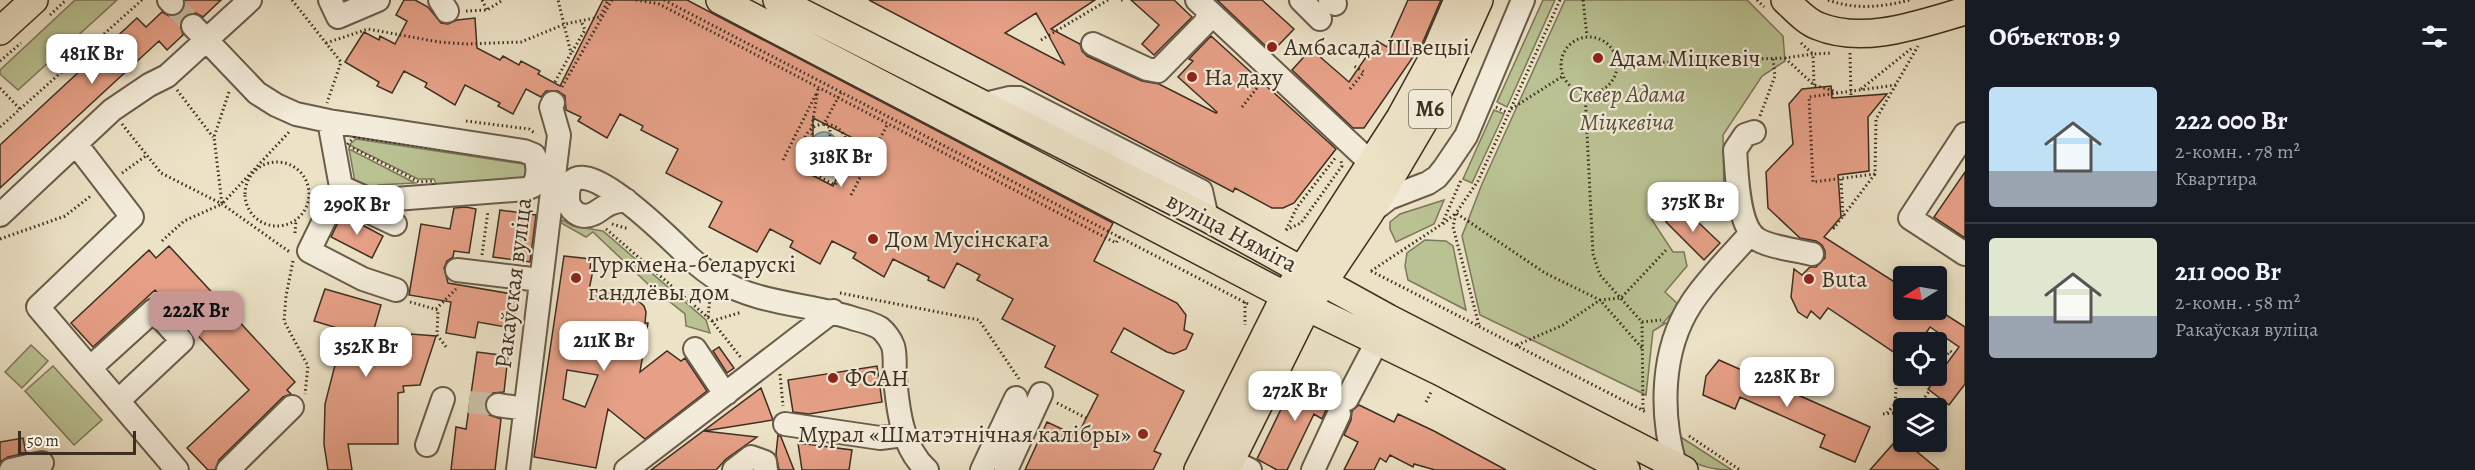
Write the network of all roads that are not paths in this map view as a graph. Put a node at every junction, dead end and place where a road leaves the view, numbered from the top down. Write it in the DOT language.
graph roads {
  1 [pos="34,0"];
  2 [pos="250,0"];
  3 [pos="330,0"];
  4 [pos="378,0"];
  5 [pos="720,0"];
  6 [pos="777,0"];
  7 [pos="1301,0"];
  8 [pos="1458,0"];
  9 [pos="1479,0"];
  10 [pos="1523,0"];
  11 [pos="1785,0"];
  12 [pos="1204,6"];
  13 [pos="1329,8"];
  14 [pos="1965,11"];
  15 [pos="0,31"];
  16 [pos="200,33"];
  17 [pos="1093,44"];
  18 [pos="556,91"];
  19 [pos="985,104"];
  20 [pos="329,121"];
  21 [pos="1754,132"];
  22 [pos="1965,134"];
  23 [pos="76,144"];
  24 [pos="1371,163"];
  25 [pos="339,192"];
  26 [pos="626,200"];
  27 [pos="1370,213"];
  28 [pos="0,215"];
  29 [pos="1207,218"];
  30 [pos="394,224"];
  31 [pos="1750,233"];
  32 [pos="1812,254"];
  33 [pos="1965,254"];
  34 [pos="468,272"];
  35 [pos="1312,275"];
  36 [pos="540,280"];
  37 [pos="396,290"];
  38 [pos="1296,301"];
  39 [pos="836,302"];
  40 [pos="1378,340"];
  41 [pos="695,349"];
  42 [pos="90,368"];
  43 [pos="727,393"];
  44 [pos="1041,394"];
  45 [pos="1016,398"];
  46 [pos="443,399"];
  47 [pos="118,401"];
  48 [pos="299,401"];
  49 [pos="498,405"];
  50 [pos="525,409"];
  51 [pos="785,424"];
  52 [pos="904,435"];
  53 [pos="427,445"];
  54 [pos="42,463"];
  55 [pos="1235,467"];
  56 [pos="1679,467"];
  57 [pos="11,470"];
  58 [pos="177,470"];
  59 [pos="228,470"];
  60 [pos="518,470"];
  61 [pos="626,470"];
  62 [pos="734,470"];
  63 [pos="766,470"];
  64 [pos="927,470"];
  65 [pos="982,470"];
  66 [pos="1006,470"];
  67 [pos="1198,470"];
  68 [pos="1313,470"];
  69 [pos="1626,470"];
  1 -- 15 [label="main road"];
  2 -- 16 [label="street"];
  3 -- 4 [label="street"];
  5 -- 38 [label="main road, вуліца Няміга"];
  6 -- 19 [label="main road, вуліца Няміга"];
  7 -- 13 [label="street"];
  8 -- 24 [label="main road, М6"];
  9 -- 27 [label="main road, М6"];
  10 -- 27 [label="street"];
  11 -- 14 [label="main road"];
  12 -- 17 [label="street"];
  12 -- 24 [label="street"];
  16 -- 20 [label="street"];
  16 -- 23 [label="street"];
  18 -- 36 [label="street, Ракаўская вуліца"];
  19 -- 29 [label="main road, вуліца Няміга"];
  19 -- 29 [label="street"];
  20 -- 25 [label="street"];
  20 -- 25 [label="street"];
  21 -- 31 [label="street"];
  22 -- 33 [label="street"];
  23 -- 28 [label="street"];
  23 -- 42 [label="street"];
  24 -- 35 [label="main road, М6"];
  25 -- 30 [label="street"];
  25 -- 37 [label="street"];
  26 -- 39 [label="street"];
  27 -- 35 [label="main road, М6"];
  29 -- 35 [label="main road, вуліца Няміга"];
  31 -- 32 [label="street"];
  31 -- 56 [label="street"];
  34 -- 36 [label="street"];
  35 -- 38 [label="main road, М6"];
  35 -- 56 [label="main road, вуліца Няміга"];
  36 -- 50 [label="street, Ракаўская вуліца"];
  38 -- 40 [label="main road, вуліца Няміга"];
  38 -- 55 [label="main road, М6"];
  38 -- 67 [label="main road, М6"];
  39 -- 43 [label="street"];
  39 -- 52 [label="street"];
  40 -- 68 [label="street"];
  40 -- 69 [label="main road, вуліца Няміга"];
  41 -- 43 [label="street"];
  42 -- 47 [label="street"];
  42 -- 47 [label="street"];
  43 -- 61 [label="street"];
  44 -- 66 [label="street"];
  45 -- 65 [label="street"];
  46 -- 53 [label="street"];
  47 -- 58 [label="street"];
  48 -- 59 [label="street"];
  49 -- 50 [label="street"];
  50 -- 60 [label="street, Ракаўская вуліца"];
  51 -- 52 [label="street"];
  52 -- 64 [label="street"];
  54 -- 57 [label="street"];
  62 -- 63 [label="street"];
}
